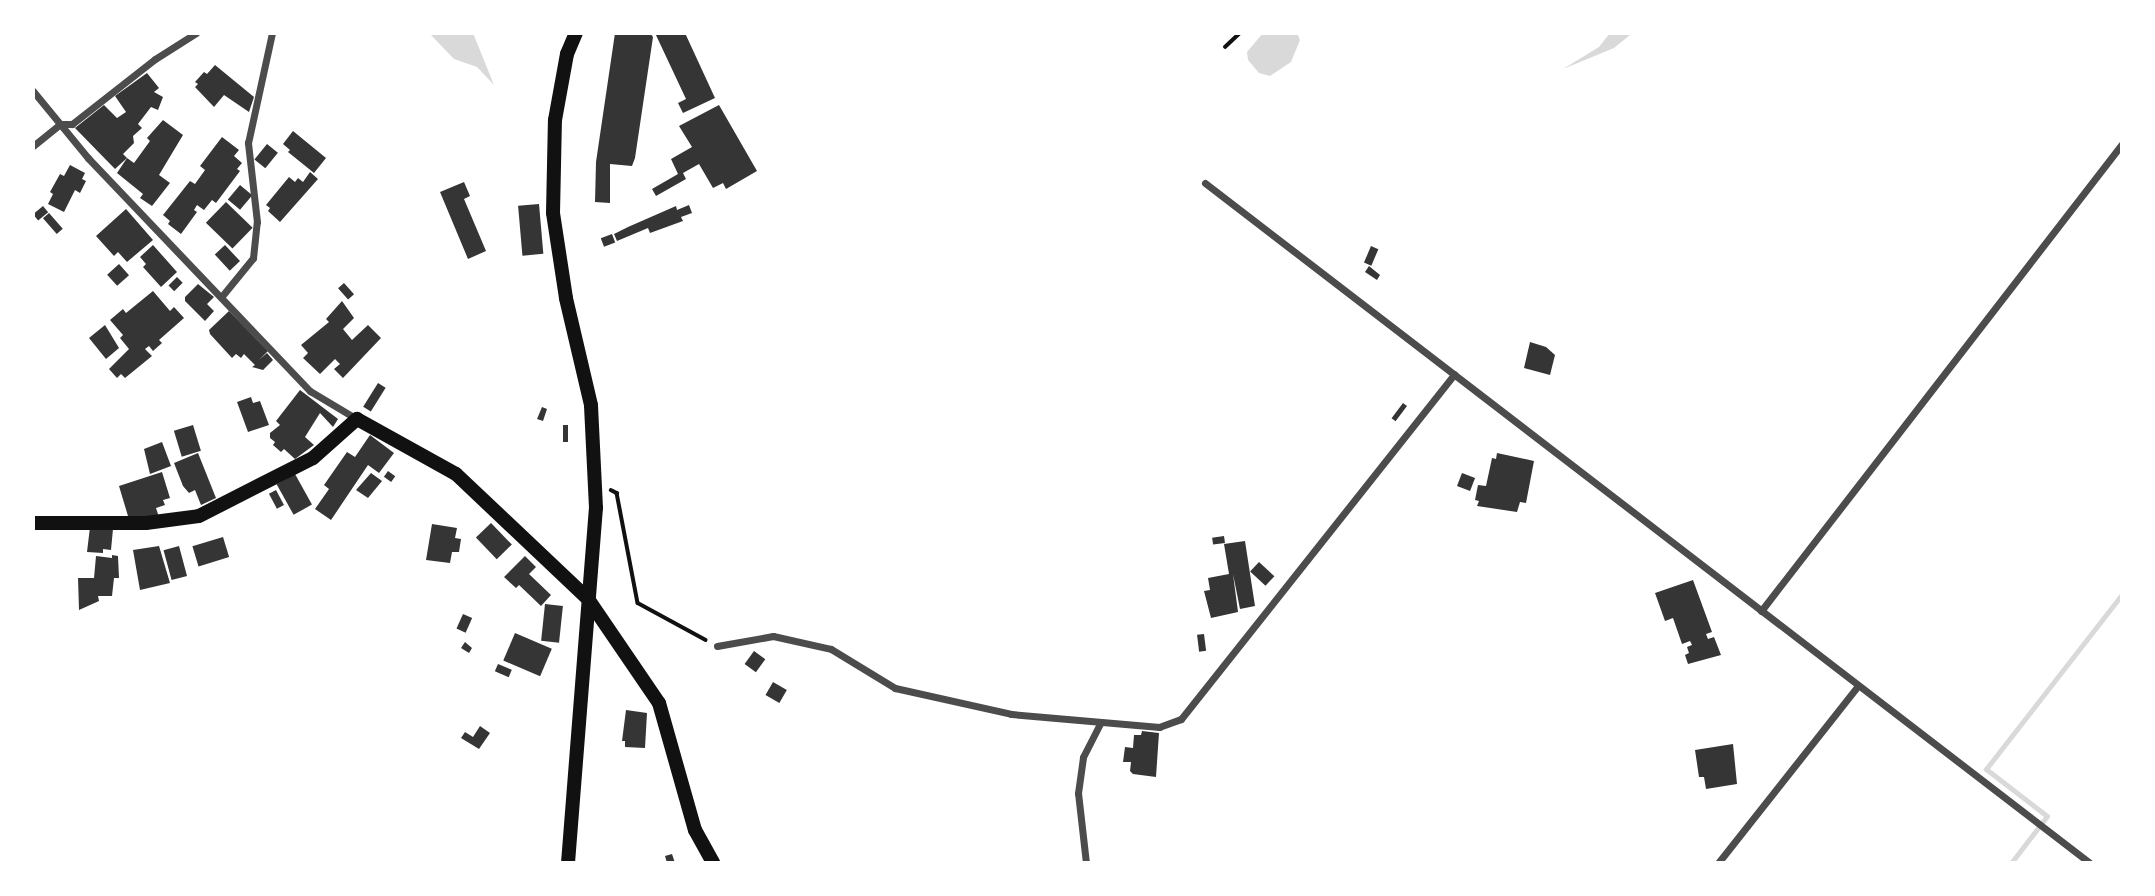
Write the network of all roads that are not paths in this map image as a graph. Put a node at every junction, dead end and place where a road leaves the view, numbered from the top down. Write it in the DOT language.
graph roads {
  1 [pos="196,33"];
  2 [pos="272,33"];
  3 [pos="576,33"];
  4 [pos="33,91"];
  5 [pos="60,124"];
  6 [pos="2122,144"];
  7 [pos="33,146"];
  8 [pos="1205,183"];
  9 [pos="222,296"];
  10 [pos="1454,374"];
  11 [pos="357,419"];
  12 [pos="33,523"];
  13 [pos="588,599"];
  14 [pos="1761,611"];
  15 [pos="717,646"];
  16 [pos="1858,686"];
  17 [pos="1101,722"];
  18 [pos="568,863"];
  19 [pos="713,863"];
  20 [pos="1086,863"];
  21 [pos="1718,863"];
  22 [pos="2090,863"];
  1 -- 5 [label="street"];
  2 -- 9 [label="street"];
  3 -- 13 [label="main road"];
  4 -- 5 [label="street"];
  5 -- 7 [label="street"];
  5 -- 9 [label="street"];
  6 -- 14 [label="street"];
  8 -- 10 [label="street"];
  9 -- 11 [label="street"];
  10 -- 14 [label="street"];
  10 -- 17 [label="street"];
  11 -- 12 [label="main road"];
  11 -- 13 [label="main road"];
  13 -- 18 [label="main road"];
  13 -- 19 [label="main road"];
  14 -- 16 [label="street"];
  15 -- 17 [label="street"];
  16 -- 21 [label="street"];
  16 -- 22 [label="street"];
  17 -- 20 [label="street"];
}
